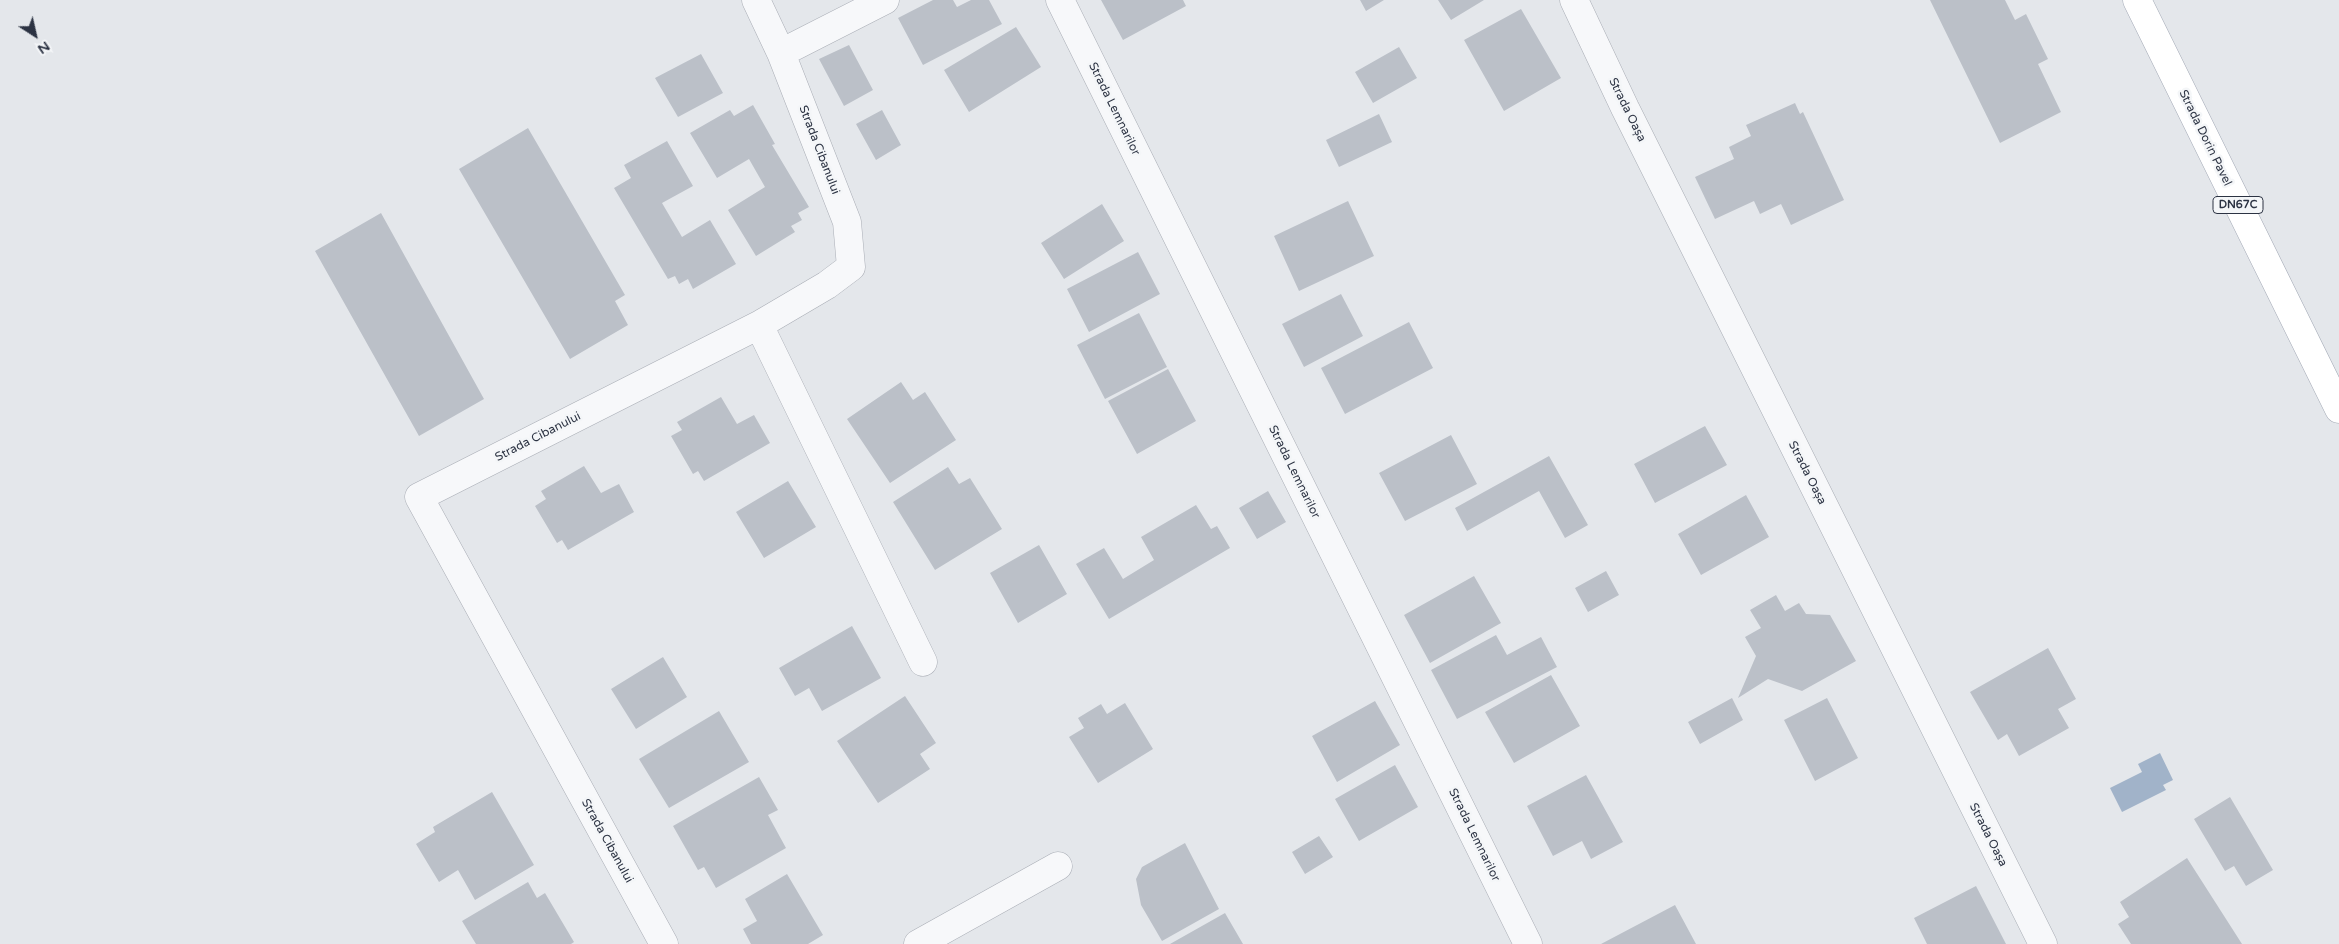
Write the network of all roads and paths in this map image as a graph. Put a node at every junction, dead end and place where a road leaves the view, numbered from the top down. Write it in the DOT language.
graph roads {
  1 [pos="756,0"];
  2 [pos="886,0"];
  3 [pos="1060,0"];
  4 [pos="1574,0"];
  5 [pos="2137,0"];
  6 [pos="781,53"];
  7 [pos="759,325"];
  8 [pos="2339,409"];
  9 [pos="923,662"];
  10 [pos="1058,866"];
  11 [pos="664,944"];
  12 [pos="918,944"];
  13 [pos="1528,944"];
  14 [pos="2043,944"];
  1 -- 6 [label="street, Strada Cibanului"];
  2 -- 6 [label="street"];
  3 -- 13 [label="street, Strada Lemnarilor"];
  4 -- 14 [label="street, Strada Oașa"];
  5 -- 8 [label="main road, Strada Dorin Pavel / DN67C"];
  6 -- 7 [label="street, Strada Cibanului"];
  7 -- 9 [label="street"];
  7 -- 11 [label="street, Strada Cibanului"];
  10 -- 12 [label="street"];
}
